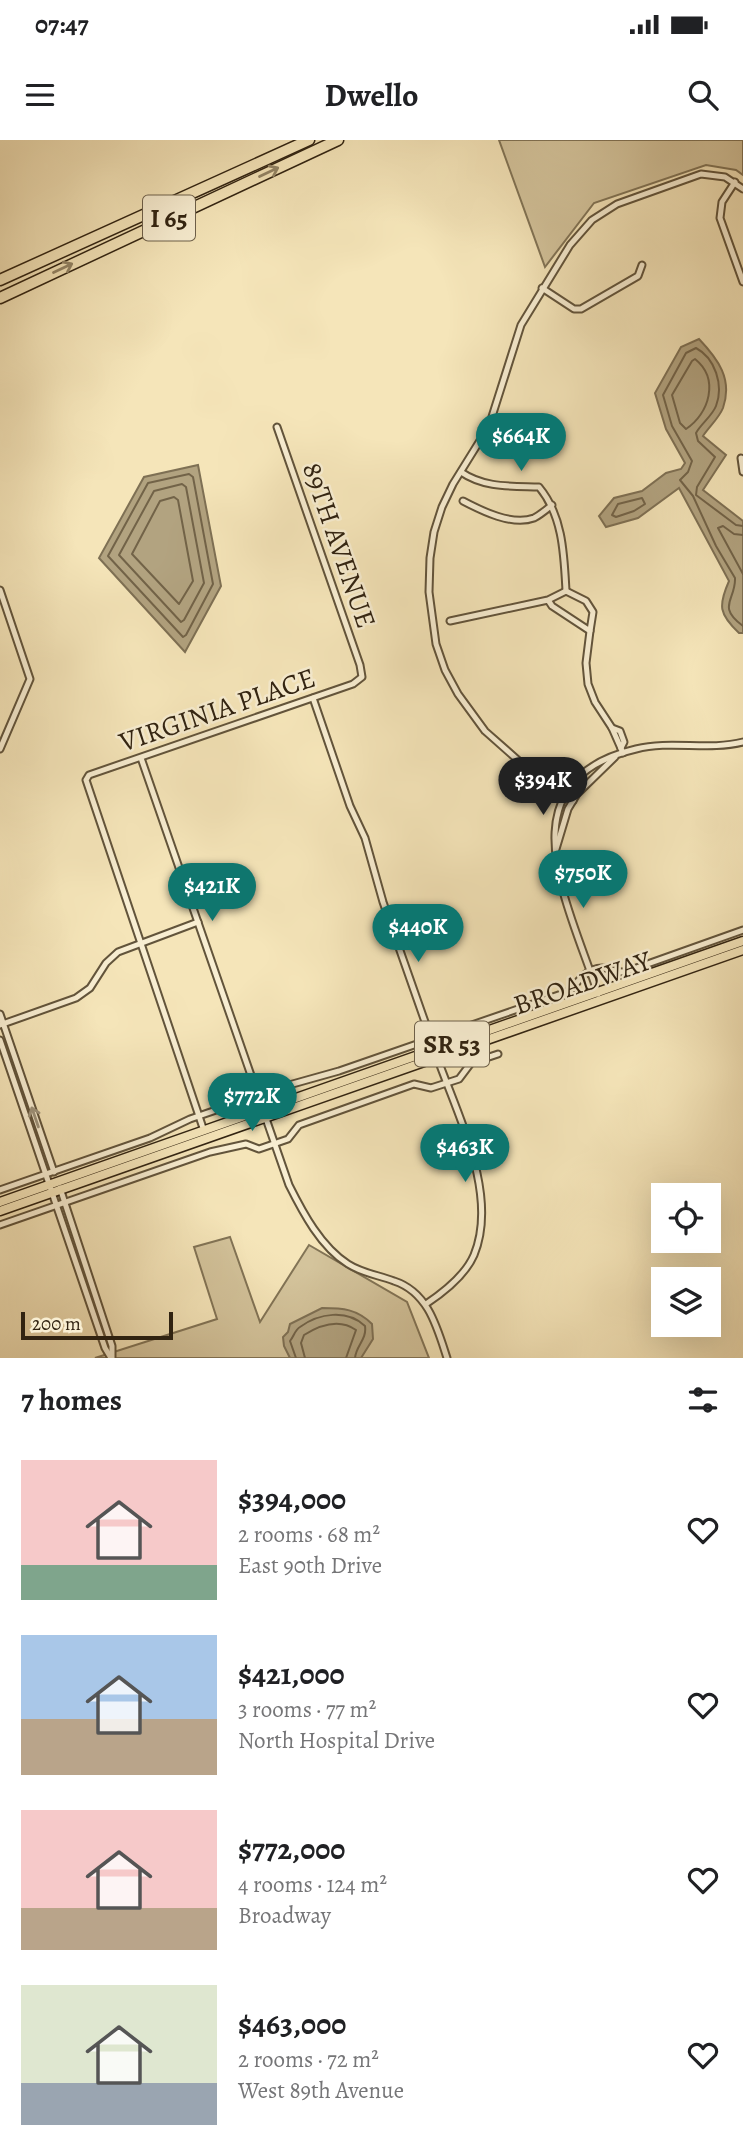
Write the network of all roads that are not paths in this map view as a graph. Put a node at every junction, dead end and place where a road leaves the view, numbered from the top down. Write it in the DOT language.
graph roads {
  1 [pos="309,140"];
  2 [pos="338,140"];
  3 [pos="735,182"];
  4 [pos="743,189"];
  5 [pos="642,265"];
  6 [pos="0,280"];
  7 [pos="743,282"];
  8 [pos="542,288"];
  9 [pos="0,298"];
  10 [pos="277,427"];
  11 [pos="742,458"];
  12 [pos="461,472"];
  13 [pos="743,472"];
  14 [pos="463,501"];
  15 [pos="552,505"];
  16 [pos="0,590"];
  17 [pos="566,591"];
  18 [pos="548,600"];
  19 [pos="450,621"];
  20 [pos="590,631"];
  21 [pos="362,677"];
  22 [pos="313,698"];
  23 [pos="743,742"];
  24 [pos="0,749"];
  25 [pos="622,750"];
  26 [pos="616,756"];
  27 [pos="141,758"];
  28 [pos="519,761"];
  29 [pos="569,789"];
  30 [pos="577,794"];
  31 [pos="565,796"];
  32 [pos="573,800"];
  33 [pos="555,852"];
  34 [pos="198,922"];
  35 [pos="743,930"];
  36 [pos="743,941"];
  37 [pos="140,942"];
  38 [pos="743,950"];
  39 [pos="591,972"];
  40 [pos="599,996"];
  41 [pos="0,1014"];
  42 [pos="2,1024"];
  43 [pos="431,1039"];
  44 [pos="0,1040"];
  45 [pos="498,1054"];
  46 [pos="437,1057"];
  47 [pos="446,1083"];
  48 [pos="258,1096"];
  49 [pos="265,1114"];
  50 [pos="199,1116"];
  51 [pos="204,1131"];
  52 [pos="194,1143"];
  53 [pos="275,1143"];
  54 [pos="54,1171"];
  55 [pos="46,1174"];
  56 [pos="55,1187"];
  57 [pos="0,1190"];
  58 [pos="0,1202"];
  59 [pos="65,1203"];
  60 [pos="57,1205"];
  61 [pos="0,1211"];
  62 [pos="0,1225"];
  63 [pos="426,1304"];
  64 [pos="112,1358"];
  65 [pos="447,1358"];
  1 -- 6 [label="highway, I 65"];
  9 -- 2 [label="highway, I 65, one-way"];
  3 -- 4 [label="street"];
  3 -- 7 [label="street"];
  3 -- 8 [label="street"];
  5 -- 8 [label="street"];
  8 -- 12 [label="street"];
  10 -- 21 [label="street, 89TH AVENUE"];
  11 -- 13 [label="street"];
  12 -- 15 [label="street"];
  12 -- 28 [label="street"];
  14 -- 15 [label="street"];
  15 -- 17 [label="street"];
  16 -- 24 [label="street"];
  17 -- 18 [label="street"];
  17 -- 20 [label="street"];
  18 -- 19 [label="street"];
  18 -- 20 [label="street"];
  20 -- 25 [label="street"];
  21 -- 22 [label="street, VIRGINIA PLACE"];
  22 -- 27 [label="street, VIRGINIA PLACE"];
  22 -- 43 [label="street"];
  23 -- 25 [label="street"];
  25 -- 26 [label="street"];
  26 -- 29 [label="street"];
  26 -- 30 [label="street"];
  27 -- 34 [label="street"];
  27 -- 37 [label="street, VIRGINIA PLACE"];
  28 -- 29 [label="street"];
  28 -- 31 [label="street"];
  29 -- 30 [label="street"];
  29 -- 31 [label="street"];
  30 -- 32 [label="street"];
  31 -- 32 [label="street"];
  31 -- 33 [label="street"];
  32 -- 33 [label="street"];
  33 -- 39 [label="street"];
  34 -- 37 [label="street"];
  34 -- 48 [label="street"];
  35 -- 39 [label="street"];
  36 -- 40 [label="main road, BROADWAY / SR 53"];
  37 -- 42 [label="street"];
  37 -- 50 [label="street"];
  38 -- 40 [label="main road, BROADWAY / SR 53"];
  39 -- 40 [label="street"];
  39 -- 43 [label="street"];
  40 -- 46 [label="main road, BROADWAY / SR 53"];
  40 -- 49 [label="main road, BROADWAY / SR 53"];
  41 -- 42 [label="street"];
  54 -- 42 [label="street, one-way"];
  43 -- 48 [label="street"];
  44 -- 55 [label="street"];
  45 -- 47 [label="street"];
  46 -- 47 [label="street"];
  46 -- 49 [label="main road, BROADWAY / SR 53"];
  47 -- 53 [label="street"];
  47 -- 63 [label="street"];
  48 -- 49 [label="street"];
  48 -- 50 [label="street"];
  49 -- 51 [label="main road, BROADWAY / SR 53"];
  49 -- 52 [label="main road, BROADWAY / SR 53"];
  49 -- 53 [label="street"];
  50 -- 51 [label="street"];
  50 -- 54 [label="street"];
  51 -- 52 [label="street"];
  51 -- 56 [label="main road, BROADWAY / SR 53"];
  52 -- 56 [label="main road, BROADWAY / SR 53"];
  53 -- 59 [label="street"];
  53 -- 63 [label="street"];
  54 -- 55 [label="street"];
  54 -- 56 [label="street"];
  55 -- 56 [label="street"];
  55 -- 57 [label="street"];
  56 -- 58 [label="main road, BROADWAY / SR 53"];
  56 -- 59 [label="street"];
  56 -- 60 [label="street"];
  56 -- 61 [label="main road, BROADWAY / SR 53"];
  59 -- 60 [label="street"];
  59 -- 64 [label="street"];
  60 -- 62 [label="street"];
  60 -- 64 [label="street"];
  63 -- 65 [label="street"];
}
